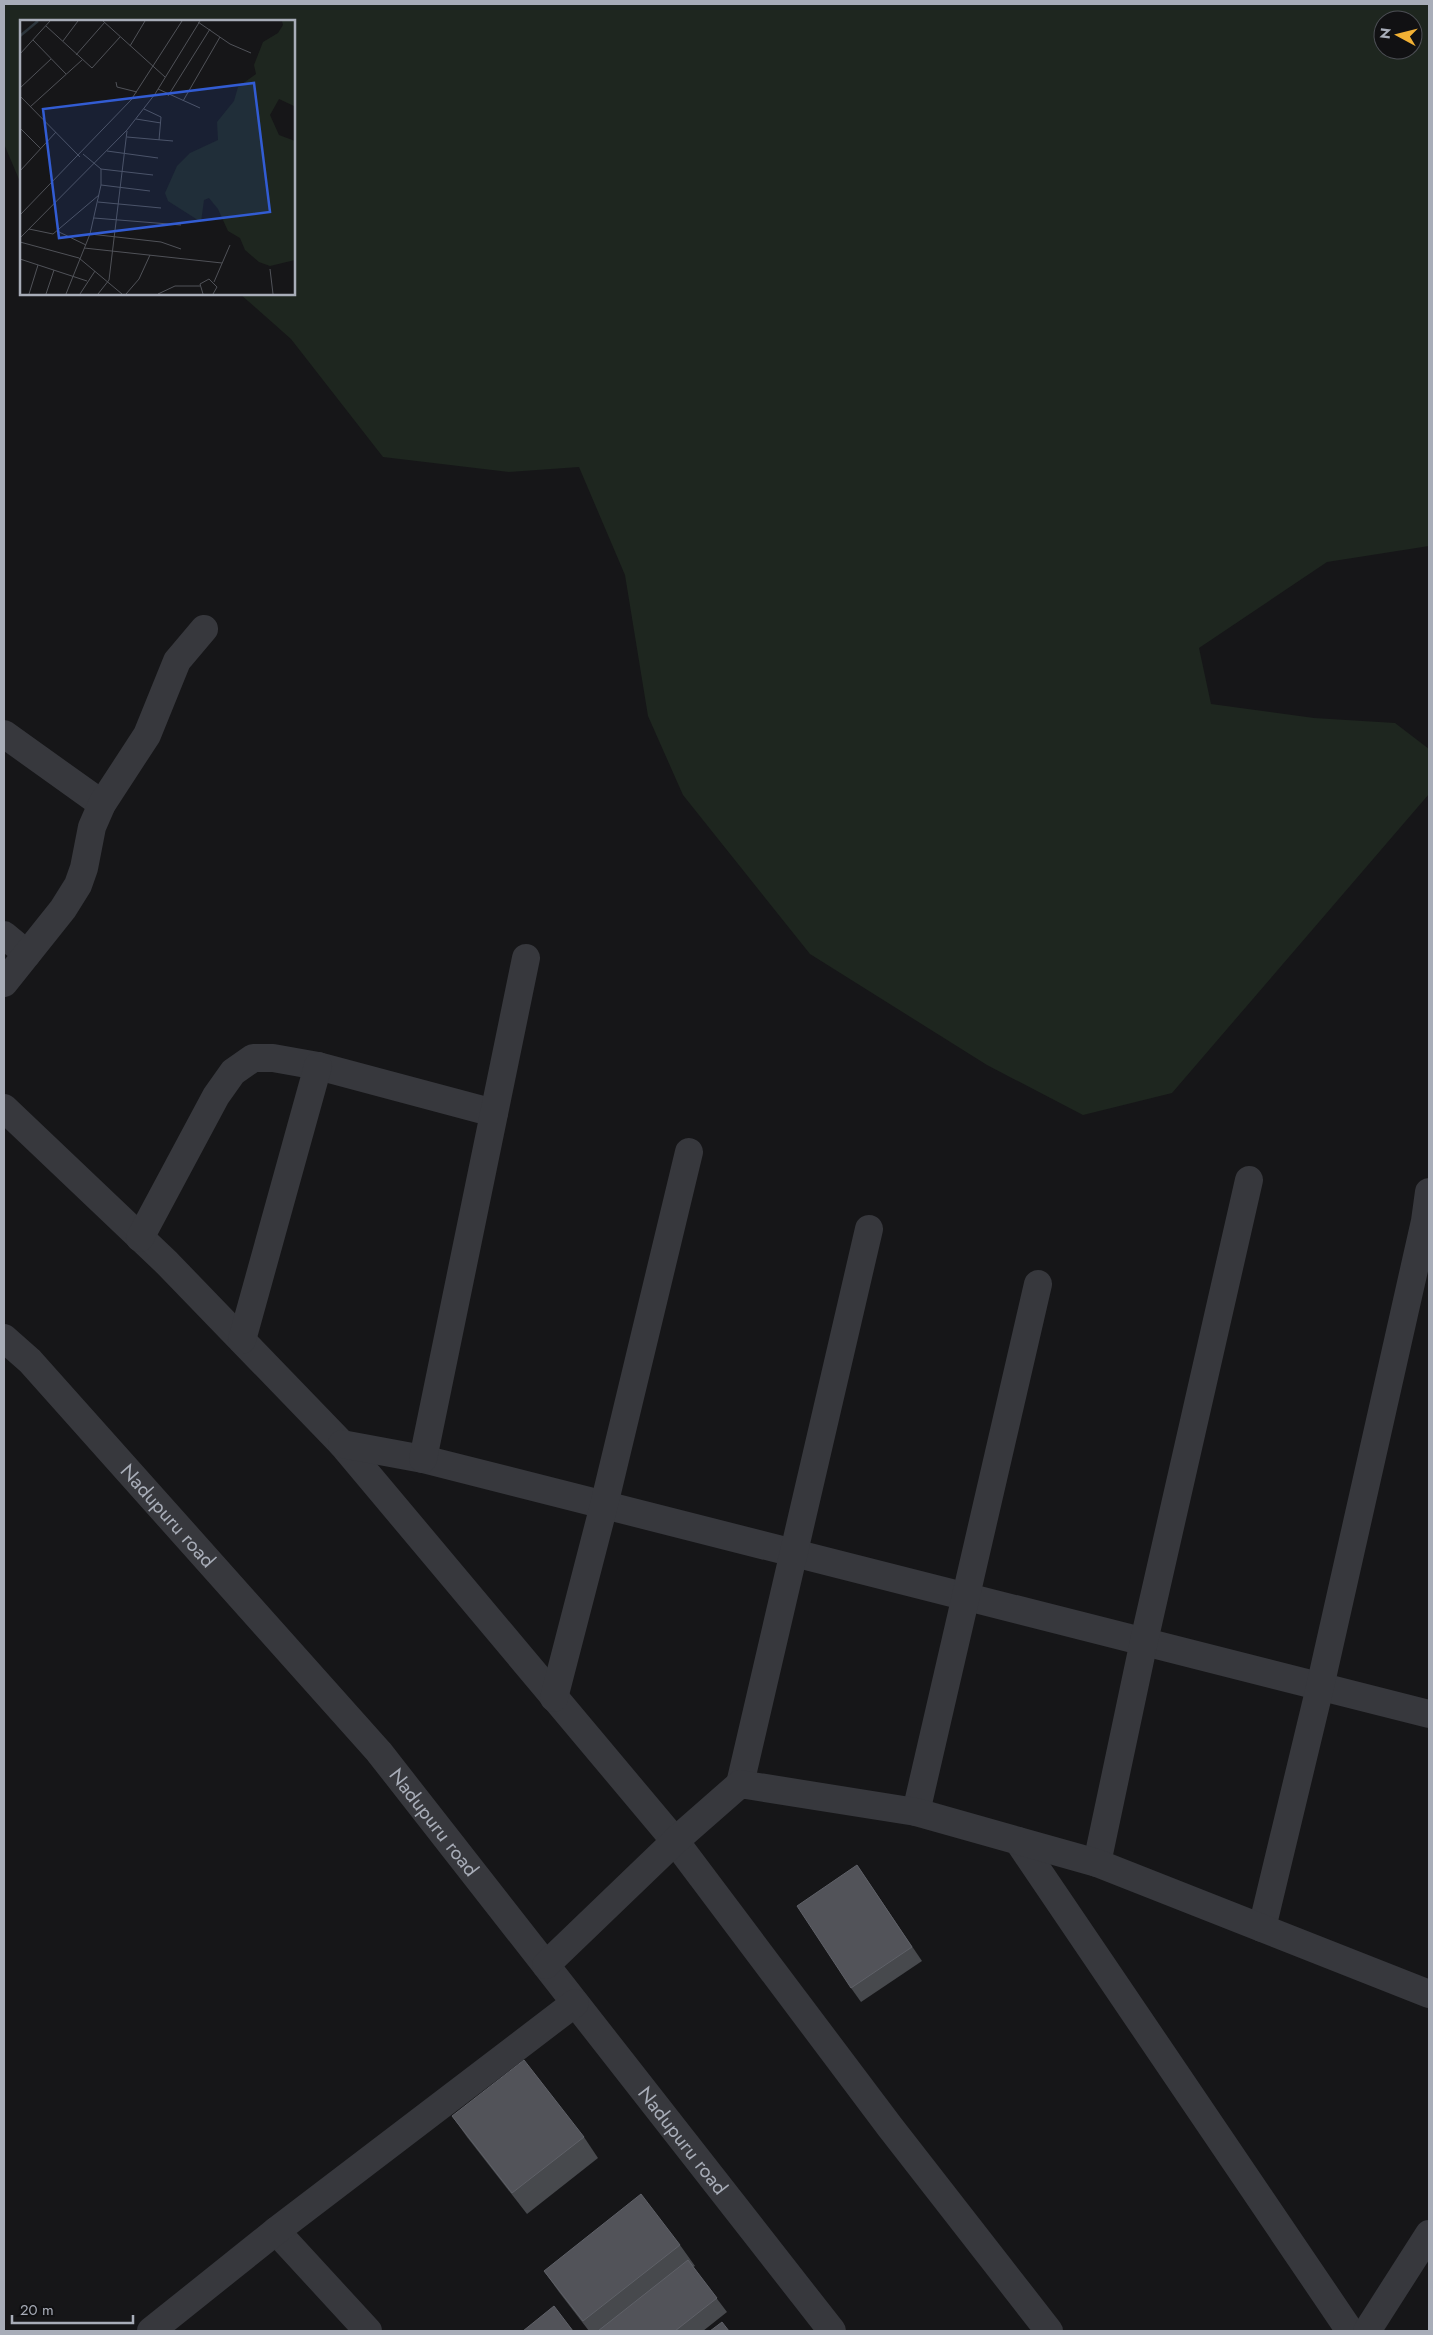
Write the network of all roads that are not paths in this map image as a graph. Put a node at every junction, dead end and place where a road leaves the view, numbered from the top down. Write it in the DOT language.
graph roads {
  1 [pos="204,628"];
  2 [pos="4,734"];
  3 [pos="102,804"];
  4 [pos="4,935"];
  5 [pos="27,954"];
  6 [pos="526,958"];
  7 [pos="4,983"];
  8 [pos="318,1066"];
  9 [pos="4,1108"];
  10 [pos="494,1113"];
  11 [pos="689,1152"];
  12 [pos="1249,1180"];
  13 [pos="1429,1192"];
  14 [pos="869,1229"];
  15 [pos="140,1238"];
  16 [pos="1038,1284"];
  17 [pos="4,1338"];
  18 [pos="242,1340"];
  19 [pos="342,1444"];
  20 [pos="423,1459"];
  21 [pos="604,1505"];
  22 [pos="795,1553"];
  23 [pos="966,1596"];
  24 [pos="1144,1641"];
  25 [pos="1320,1686"];
  26 [pos="554,1698"];
  27 [pos="1429,1714"];
  28 [pos="740,1784"];
  29 [pos="916,1812"];
  30 [pos="675,1841"];
  31 [pos="1018,1841"];
  32 [pos="1097,1863"];
  33 [pos="1262,1928"];
  34 [pos="546,1965"];
  35 [pos="1429,1994"];
  36 [pos="575,2003"];
  37 [pos="276,2231"];
  38 [pos="1429,2234"];
  39 [pos="151,2331"];
  40 [pos="368,2331"];
  41 [pos="832,2331"];
  42 [pos="1049,2331"];
  43 [pos="1350,2331"];
  44 [pos="1367,2331"];
  1 -- 3 [label="street"];
  2 -- 3 [label="street"];
  3 -- 5 [label="street"];
  4 -- 5 [label="street"];
  5 -- 7 [label="street"];
  6 -- 10 [label="street"];
  8 -- 10 [label="street"];
  8 -- 15 [label="street"];
  8 -- 18 [label="street"];
  9 -- 15 [label="street"];
  10 -- 20 [label="street"];
  11 -- 21 [label="street"];
  12 -- 24 [label="street"];
  13 -- 25 [label="street"];
  14 -- 22 [label="street"];
  15 -- 18 [label="street"];
  16 -- 23 [label="street"];
  17 -- 34 [label="street, Nadupuru road"];
  18 -- 19 [label="street"];
  19 -- 20 [label="street"];
  19 -- 26 [label="street"];
  20 -- 21 [label="street"];
  21 -- 22 [label="street"];
  21 -- 26 [label="street"];
  22 -- 23 [label="street"];
  22 -- 28 [label="street"];
  23 -- 24 [label="street"];
  23 -- 29 [label="street"];
  24 -- 25 [label="street"];
  24 -- 32 [label="street"];
  25 -- 27 [label="street"];
  25 -- 33 [label="street"];
  26 -- 30 [label="street"];
  28 -- 29 [label="street"];
  28 -- 30 [label="street"];
  29 -- 31 [label="street"];
  30 -- 34 [label="street"];
  30 -- 42 [label="street"];
  31 -- 32 [label="street"];
  31 -- 43 [label="street"];
  32 -- 33 [label="street"];
  33 -- 35 [label="street"];
  34 -- 36 [label="street, Nadupuru road"];
  36 -- 37 [label="street"];
  36 -- 41 [label="street, Nadupuru road"];
  37 -- 39 [label="street"];
  37 -- 40 [label="street"];
  38 -- 44 [label="street"];
}
